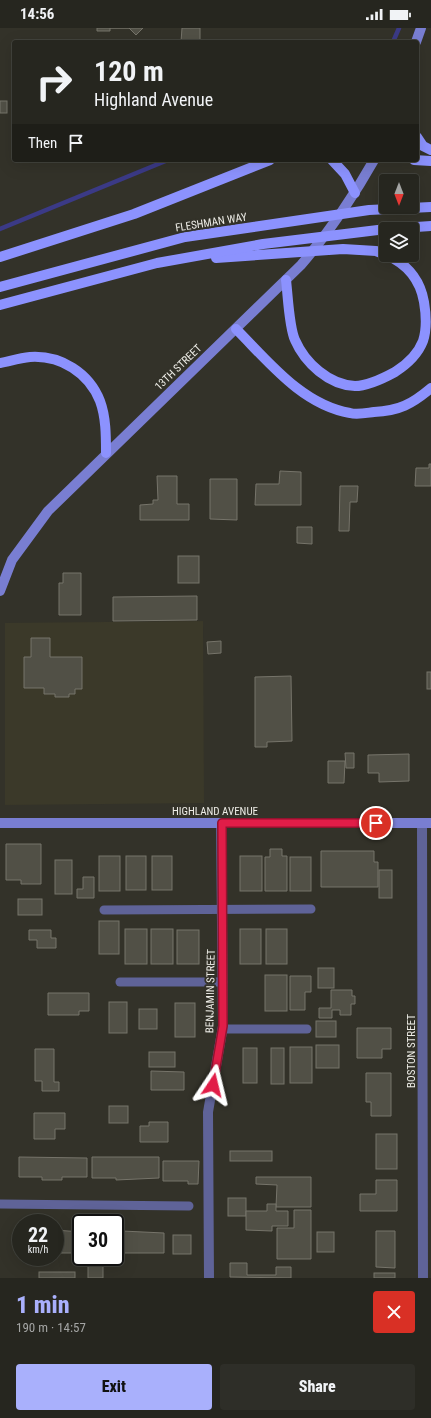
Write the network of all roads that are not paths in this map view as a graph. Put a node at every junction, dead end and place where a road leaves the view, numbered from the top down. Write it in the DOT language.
graph roads {
  1 [pos="421,28"];
  2 [pos="417,40"];
  3 [pos="419,140"];
  4 [pos="431,150"];
  5 [pos="419,160"];
  6 [pos="431,161"];
  7 [pos="265,162"];
  8 [pos="334,162"];
  9 [pos="373,162"];
  10 [pos="355,193"];
  11 [pos="431,207"];
  12 [pos="431,226"];
  13 [pos="419,227"];
  14 [pos="379,230"];
  15 [pos="379,252"];
  16 [pos="0,257"];
  17 [pos="400,262"];
  18 [pos="157,263"];
  19 [pos="286,280"];
  20 [pos="0,287"];
  21 [pos="0,305"];
  22 [pos="236,329"];
  23 [pos="0,363"];
  24 [pos="431,388"];
  25 [pos="106,453"];
  26 [pos="0,591"];
  27 [pos="0,823"];
  28 [pos="222,823"];
  29 [pos="427,823"];
  30 [pos="104,910"];
  31 [pos="222,910"];
  32 [pos="311,910"];
  33 [pos="120,982"];
  34 [pos="223,982"];
  35 [pos="223,1029"];
  36 [pos="307,1029"];
  37 [pos="0,1204"];
  38 [pos="189,1206"];
  39 [pos="209,1278"];
  40 [pos="423,1278"];
  1 -- 2 [label="main road"];
  3 -- 4 [label="main road"];
  5 -- 6 [label="main road"];
  7 -- 16 [label="main road"];
  8 -- 10 [label="main road"];
  9 -- 10 [label="main road, 13TH STREET"];
  10 -- 19 [label="main road, 13TH STREET"];
  11 -- 20 [label="main road, FLESHMAN WAY"];
  12 -- 13 [label="main road"];
  14 -- 18 [label="main road"];
  15 -- 18 [label="main road"];
  17 -- 19 [label="main road"];
  18 -- 21 [label="main road"];
  19 -- 22 [label="main road, 13TH STREET"];
  22 -- 24 [label="main road"];
  22 -- 25 [label="main road, 13TH STREET"];
  23 -- 25 [label="main road"];
  25 -- 26 [label="main road, 13TH STREET"];
  27 -- 28 [label="main road, HIGHLAND AVENUE"];
  28 -- 29 [label="main road, HIGHLAND AVENUE"];
  28 -- 31 [label="street, BENJAMIN STREET"];
  29 -- 40 [label="street, BOSTON STREET"];
  30 -- 31 [label="lane"];
  31 -- 32 [label="lane"];
  31 -- 34 [label="street, BENJAMIN STREET"];
  33 -- 34 [label="lane"];
  34 -- 35 [label="street, BENJAMIN STREET"];
  35 -- 36 [label="lane"];
  35 -- 39 [label="street, BENJAMIN STREET"];
  37 -- 38 [label="lane"];
}
